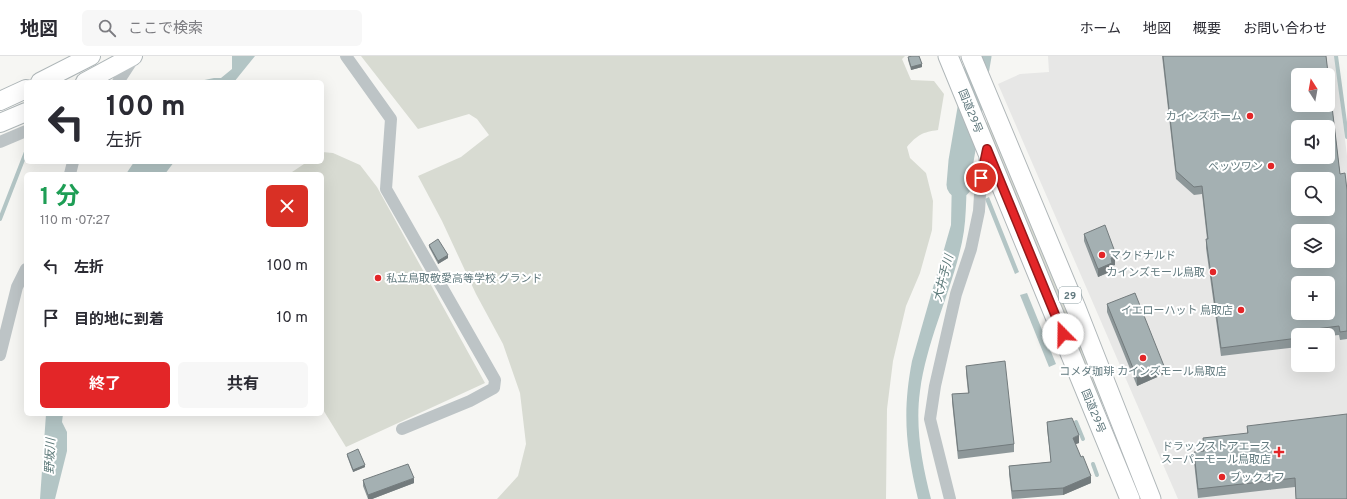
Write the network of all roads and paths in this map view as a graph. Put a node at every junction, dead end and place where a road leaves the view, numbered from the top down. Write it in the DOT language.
graph roads {
  1 [pos="91,56"];
  2 [pos="134,56"];
  3 [pos="346,56"];
  4 [pos="948,56"];
  5 [pos="971,56"];
  6 [pos="44,80"];
  7 [pos="89,80"];
  8 [pos="119,80"];
  9 [pos="24,89"];
  10 [pos="0,101"];
  11 [pos="24,113"];
  12 [pos="0,123"];
  13 [pos="24,132"];
  14 [pos="0,142"];
  15 [pos="984,142"];
  16 [pos="24,273"];
  17 [pos="0,355"];
  18 [pos="402,429"];
  19 [pos="950,499"];
  20 [pos="1130,499"];
  21 [pos="1151,499"];
  1 -- 6 [label="main road"];
  2 -- 7 [label="main road"];
  2 -- 8 [label="street"];
  3 -- 18 [label="street"];
  4 -- 15 [label="highway, 国道29号 / 29"];
  5 -- 21 [label="highway, 国道29号 / 29"];
  9 -- 10 [label="main road"];
  11 -- 12 [label="main road"];
  13 -- 14 [label="street"];
  15 -- 19 [label="street"];
  15 -- 20 [label="highway, 国道29号 / 29"];
  16 -- 17 [label="street"];
}
